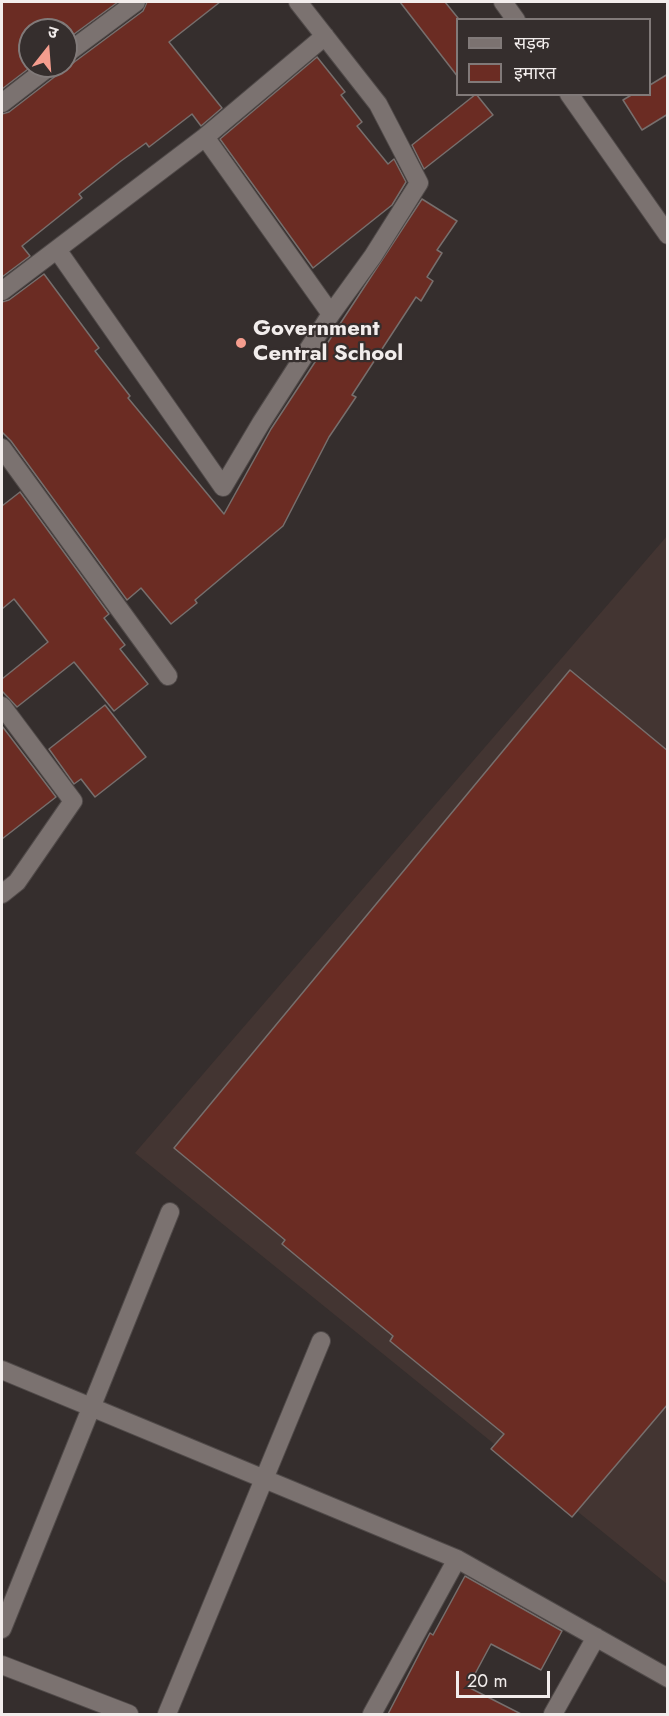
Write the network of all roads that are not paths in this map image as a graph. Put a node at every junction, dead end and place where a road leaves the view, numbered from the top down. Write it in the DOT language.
graph roads {
  1 [pos="136,2"];
  2 [pos="298,2"];
  3 [pos="326,36"];
  4 [pos="78,45"];
  5 [pos="35,78"];
  6 [pos="570,96"];
  7 [pos="2,103"];
  8 [pos="206,137"];
  9 [pos="668,235"];
  10 [pos="58,251"];
  11 [pos="2,291"];
  12 [pos="331,314"];
  13 [pos="2,448"];
  14 [pos="168,676"];
  15 [pos="2,706"];
  16 [pos="2,894"];
  17 [pos="170,1212"];
  18 [pos="321,1341"];
  19 [pos="2,1370"];
  20 [pos="92,1407"];
  21 [pos="264,1477"];
  22 [pos="457,1559"];
  23 [pos="2,1629"];
  24 [pos="596,1638"];
  25 [pos="2,1665"];
  26 [pos="668,1678"];
  27 [pos="129,1714"];
  28 [pos="167,1714"];
  29 [pos="372,1714"];
  30 [pos="554,1714"];
  1 -- 4 [label="street"];
  2 -- 3 [label="street"];
  3 -- 8 [label="street"];
  3 -- 12 [label="street"];
  5 -- 7 [label="street"];
  6 -- 9 [label="street"];
  8 -- 10 [label="street"];
  8 -- 12 [label="street"];
  10 -- 11 [label="street"];
  10 -- 12 [label="street"];
  13 -- 14 [label="street"];
  15 -- 16 [label="street"];
  17 -- 20 [label="street"];
  18 -- 21 [label="street"];
  19 -- 20 [label="street"];
  20 -- 21 [label="street"];
  20 -- 23 [label="street"];
  21 -- 22 [label="street"];
  21 -- 28 [label="street"];
  22 -- 24 [label="street"];
  22 -- 29 [label="street"];
  24 -- 26 [label="street"];
  24 -- 30 [label="street"];
  25 -- 27 [label="street"];
}
